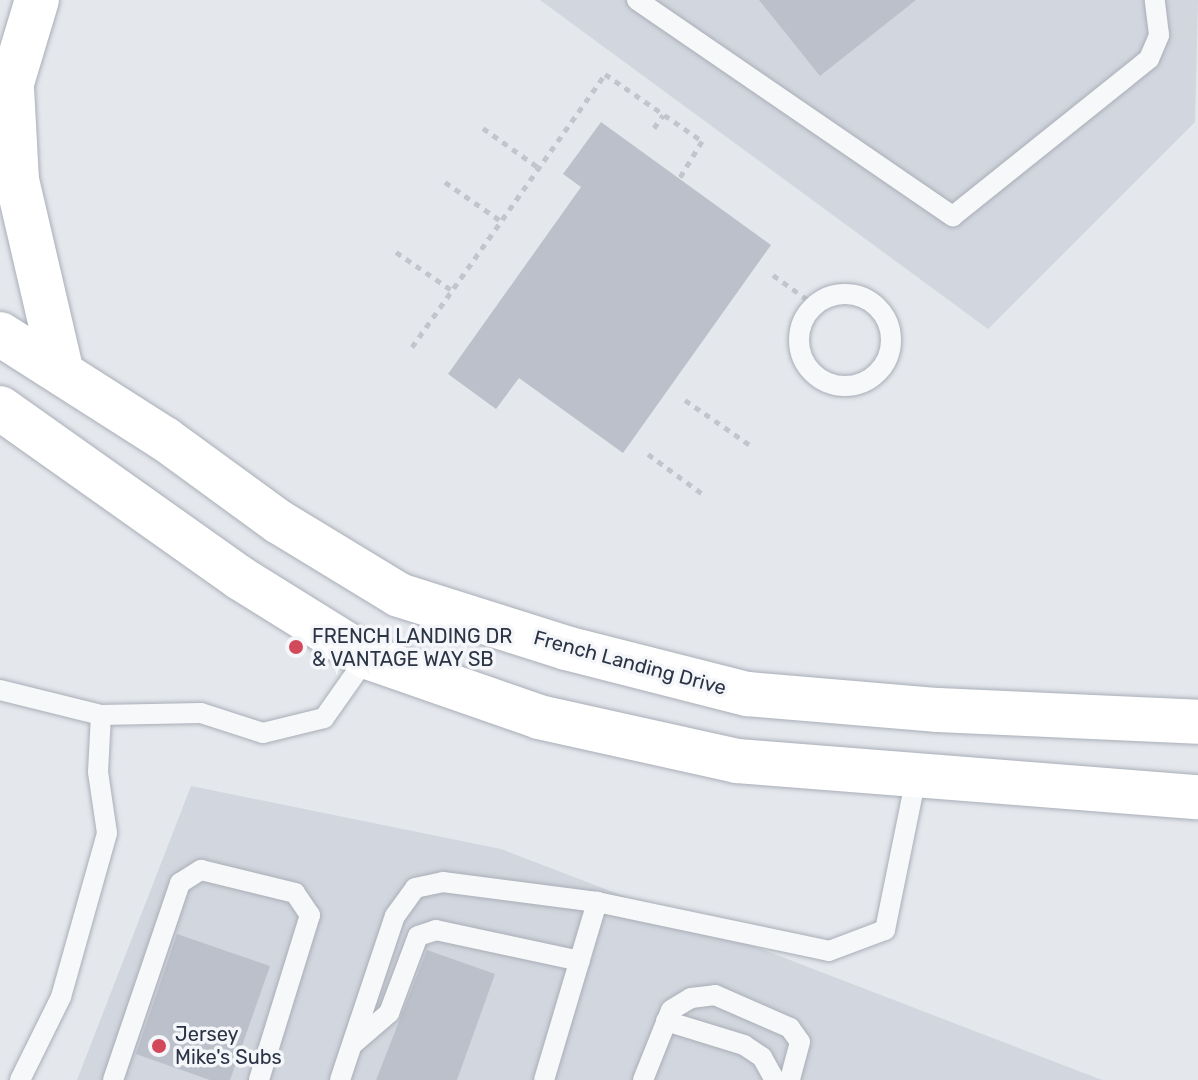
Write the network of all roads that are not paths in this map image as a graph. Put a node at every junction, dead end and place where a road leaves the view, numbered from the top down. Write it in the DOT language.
graph roads {
  1 [pos="37,0"];
  2 [pos="637,0"];
  3 [pos="1155,0"];
  4 [pos="6,105"];
  5 [pos="815,305"];
  6 [pos="0,334"];
  7 [pos="62,373"];
  8 [pos="11,424"];
  9 [pos="399,595"];
  10 [pos="367,657"];
  11 [pos="0,690"];
  12 [pos="101,715"];
  13 [pos="1198,722"];
  14 [pos="916,778"];
  15 [pos="1198,797"];
  16 [pos="597,902"];
  17 [pos="580,961"];
  18 [pos="666,1021"];
  19 [pos="352,1044"];
  20 [pos="0,1078"];
  21 [pos="6,1080"];
  22 [pos="20,1080"];
  23 [pos="113,1080"];
  24 [pos="259,1080"];
  25 [pos="340,1080"];
  26 [pos="544,1080"];
  27 [pos="643,1080"];
  28 [pos="775,1080"];
  29 [pos="790,1080"];
  1 -- 4 [label="street"];
  2 -- 3 [label="lane"];
  4 -- 7 [label="street"];
  5 -- 5 [label="lane"];
  6 -- 7 [label="street, French Landing Drive"];
  7 -- 9 [label="street, French Landing Drive"];
  8 -- 10 [label="street"];
  9 -- 10 [label="street"];
  9 -- 13 [label="street, French Landing Drive"];
  10 -- 12 [label="lane"];
  10 -- 14 [label="street"];
  11 -- 12 [label="lane"];
  12 -- 22 [label="lane"];
  14 -- 15 [label="street"];
  14 -- 16 [label="lane"];
  16 -- 17 [label="lane"];
  16 -- 19 [label="lane"];
  17 -- 19 [label="lane"];
  17 -- 26 [label="lane"];
  18 -- 27 [label="lane"];
  18 -- 28 [label="lane"];
  18 -- 29 [label="lane"];
  19 -- 25 [label="lane"];
  20 -- 21 [label="lane"];
  23 -- 24 [label="lane"];
}
